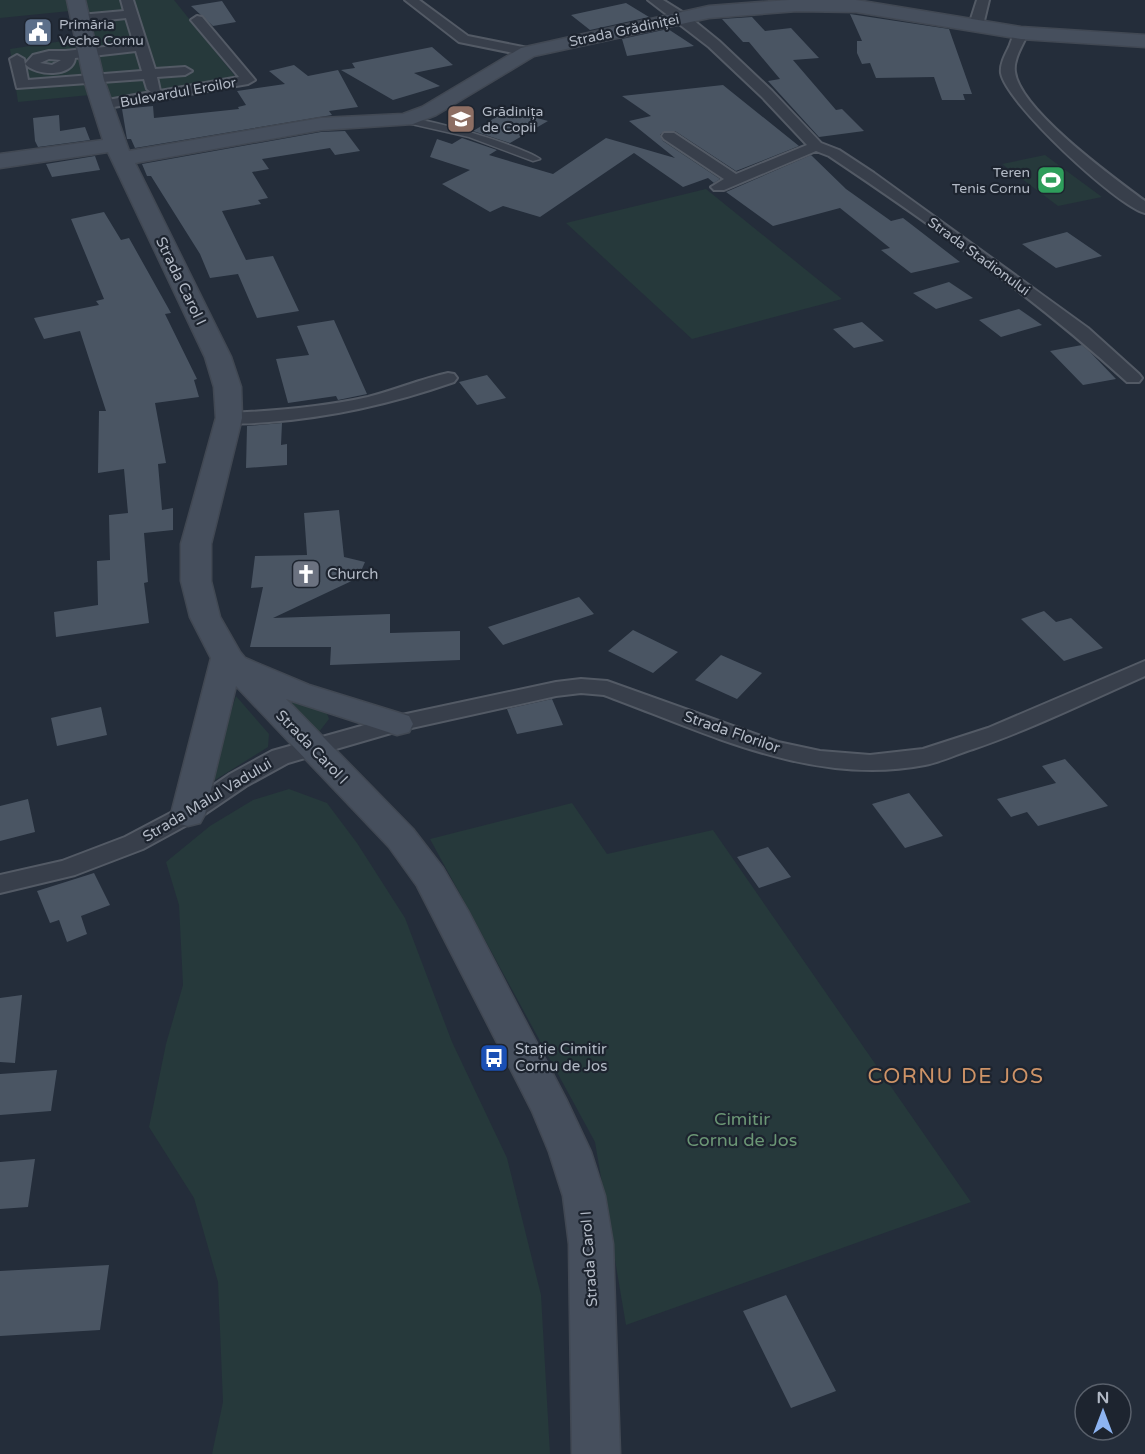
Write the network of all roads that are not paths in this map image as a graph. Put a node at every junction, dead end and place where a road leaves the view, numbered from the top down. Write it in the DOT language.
graph roads {
  1 [pos="127,0"];
  2 [pos="411,0"];
  3 [pos="654,0"];
  4 [pos="983,0"];
  5 [pos="78,10"];
  6 [pos="131,14"];
  7 [pos="682,18"];
  8 [pos="197,20"];
  9 [pos="976,25"];
  10 [pos="1021,33"];
  11 [pos="1145,41"];
  12 [pos="140,47"];
  13 [pos="528,52"];
  14 [pos="87,53"];
  15 [pos="17,59"];
  16 [pos="51,61"];
  17 [pos="185,71"];
  18 [pos="150,74"];
  19 [pos="94,80"];
  20 [pos="155,93"];
  21 [pos="102,105"];
  22 [pos="406,120"];
  23 [pos="669,136"];
  24 [pos="816,146"];
  25 [pos="118,152"];
  26 [pos="536,159"];
  27 [pos="0,161"];
  28 [pos="735,180"];
  29 [pos="719,187"];
  30 [pos="1145,208"];
  31 [pos="448,378"];
  32 [pos="1133,378"];
  33 [pos="229,418"];
  34 [pos="227,658"];
  35 [pos="1145,668"];
  36 [pos="397,724"];
  37 [pos="311,747"];
  38 [pos="188,814"];
  39 [pos="0,884"];
  40 [pos="596,1454"];
  1 -- 6 [label="street"];
  2 -- 13 [label="street"];
  3 -- 7 [label="street, Strada Stadionului"];
  4 -- 9 [label="street"];
  5 -- 6 [label="street"];
  5 -- 14 [label="main road, Bulevardul Eroilor"];
  6 -- 12 [label="street"];
  7 -- 9 [label="main road, Strada Grădiniței"];
  7 -- 13 [label="main road, Strada Grădiniței"];
  7 -- 24 [label="street, Strada Stadionului"];
  8 -- 21 [label="street, Bulevardul Eroilor"];
  9 -- 10 [label="main road, Strada Grădiniței"];
  10 -- 11 [label="main road, Strada Grădiniței"];
  10 -- 30 [label="street"];
  12 -- 14 [label="street"];
  12 -- 18 [label="street"];
  13 -- 22 [label="main road, Strada Grădiniței"];
  14 -- 16 [label="street"];
  14 -- 19 [label="main road, Bulevardul Eroilor"];
  15 -- 16 [label="street"];
  16 -- 19 [label="street"];
  17 -- 18 [label="street"];
  18 -- 19 [label="street"];
  18 -- 20 [label="street"];
  19 -- 21 [label="main road, Bulevardul Eroilor"];
  21 -- 25 [label="main road, Bulevardul Eroilor"];
  22 -- 25 [label="main road, Strada Grădiniței"];
  22 -- 26 [label="lane"];
  23 -- 28 [label="street"];
  24 -- 28 [label="street"];
  24 -- 32 [label="street, Strada Stadionului"];
  25 -- 27 [label="main road"];
  25 -- 33 [label="main road, Strada Carol I"];
  28 -- 29 [label="street"];
  31 -- 33 [label="street"];
  33 -- 34 [label="main road, Strada Carol I"];
  34 -- 36 [label="main road"];
  34 -- 37 [label="main road, Strada Carol I"];
  34 -- 38 [label="main road"];
  35 -- 36 [label="street, Strada Florilor"];
  36 -- 37 [label="street, Strada Florilor"];
  37 -- 38 [label="street, Strada Malul Vadului"];
  37 -- 40 [label="main road, Strada Carol I"];
  38 -- 39 [label="street, Strada Malul Vadului"];
}
